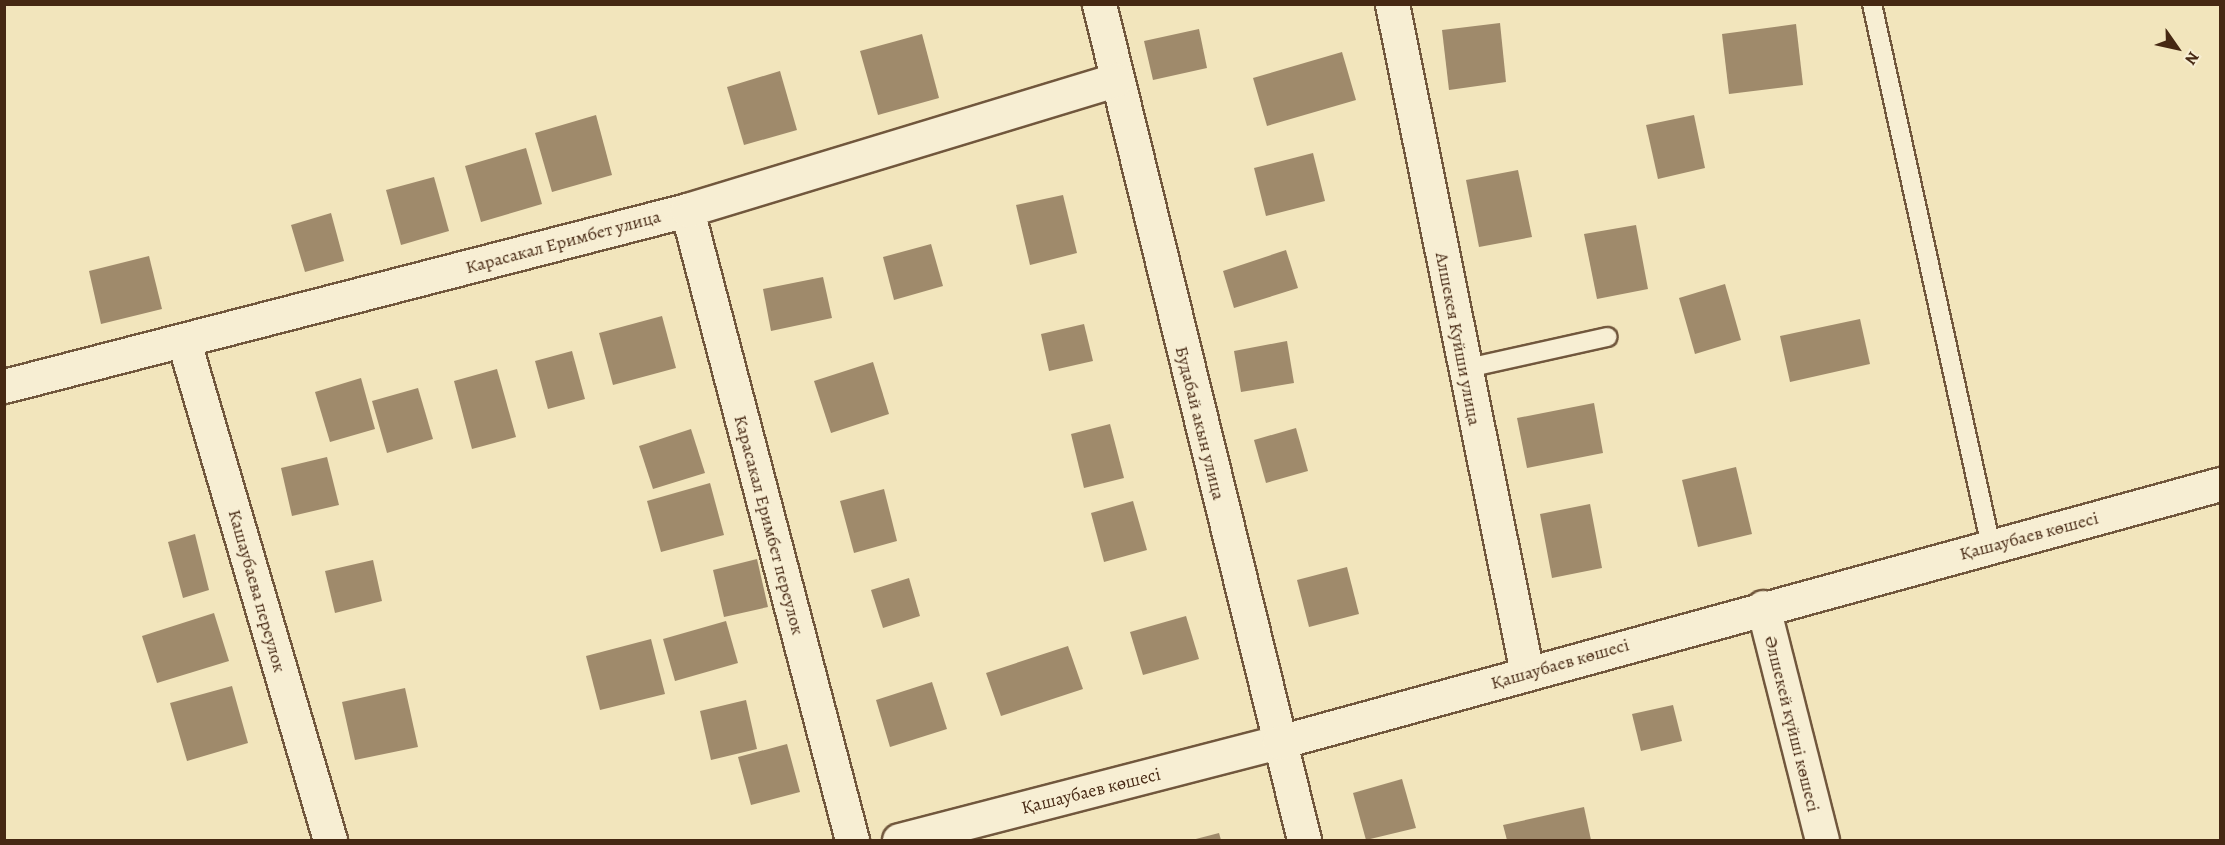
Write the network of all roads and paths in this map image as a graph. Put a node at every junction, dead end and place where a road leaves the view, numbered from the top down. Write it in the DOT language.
graph roads {
  1 [pos="1099,4"];
  2 [pos="1392,4"];
  3 [pos="1872,4"];
  4 [pos="1116,80"];
  5 [pos="687,210"];
  6 [pos="1607,337"];
  7 [pos="184,342"];
  8 [pos="1463,369"];
  9 [pos="4,386"];
  10 [pos="2220,484"];
  11 [pos="1991,546"];
  12 [pos="1763,607"];
  13 [pos="1527,673"];
  14 [pos="1280,742"];
  15 [pos="330,840"];
  16 [pos="852,840"];
  17 [pos="899,840"];
  18 [pos="1304,840"];
  19 [pos="1822,840"];
  1 -- 4 [label="street, Будабай акын улица"];
  2 -- 8 [label="street, Алшекея Куйши улица"];
  3 -- 11 [label="lane"];
  4 -- 5 [label="street, Карасакал Еримбет улица"];
  4 -- 14 [label="street, Будабай акын улица"];
  5 -- 7 [label="street, Карасакал Еримбет улица"];
  5 -- 16 [label="street, Карасакал Еримбет переулок"];
  6 -- 8 [label="lane"];
  7 -- 9 [label="street, Карасакал Еримбет улица"];
  7 -- 15 [label="street, Кашаубаева переулок"];
  8 -- 13 [label="street, Алшекея Куйши улица"];
  10 -- 11 [label="street, Қашаубаев көшесі"];
  11 -- 12 [label="street, Қашаубаев көшесі"];
  12 -- 13 [label="street, Қашаубаев көшесі"];
  12 -- 19 [label="street, Әлшекей күйші көшесі"];
  13 -- 14 [label="street, Қашаубаев көшесі"];
  14 -- 17 [label="street, Қашаубаев көшесі"];
  14 -- 18 [label="street, Будабай акын улица"];
}
